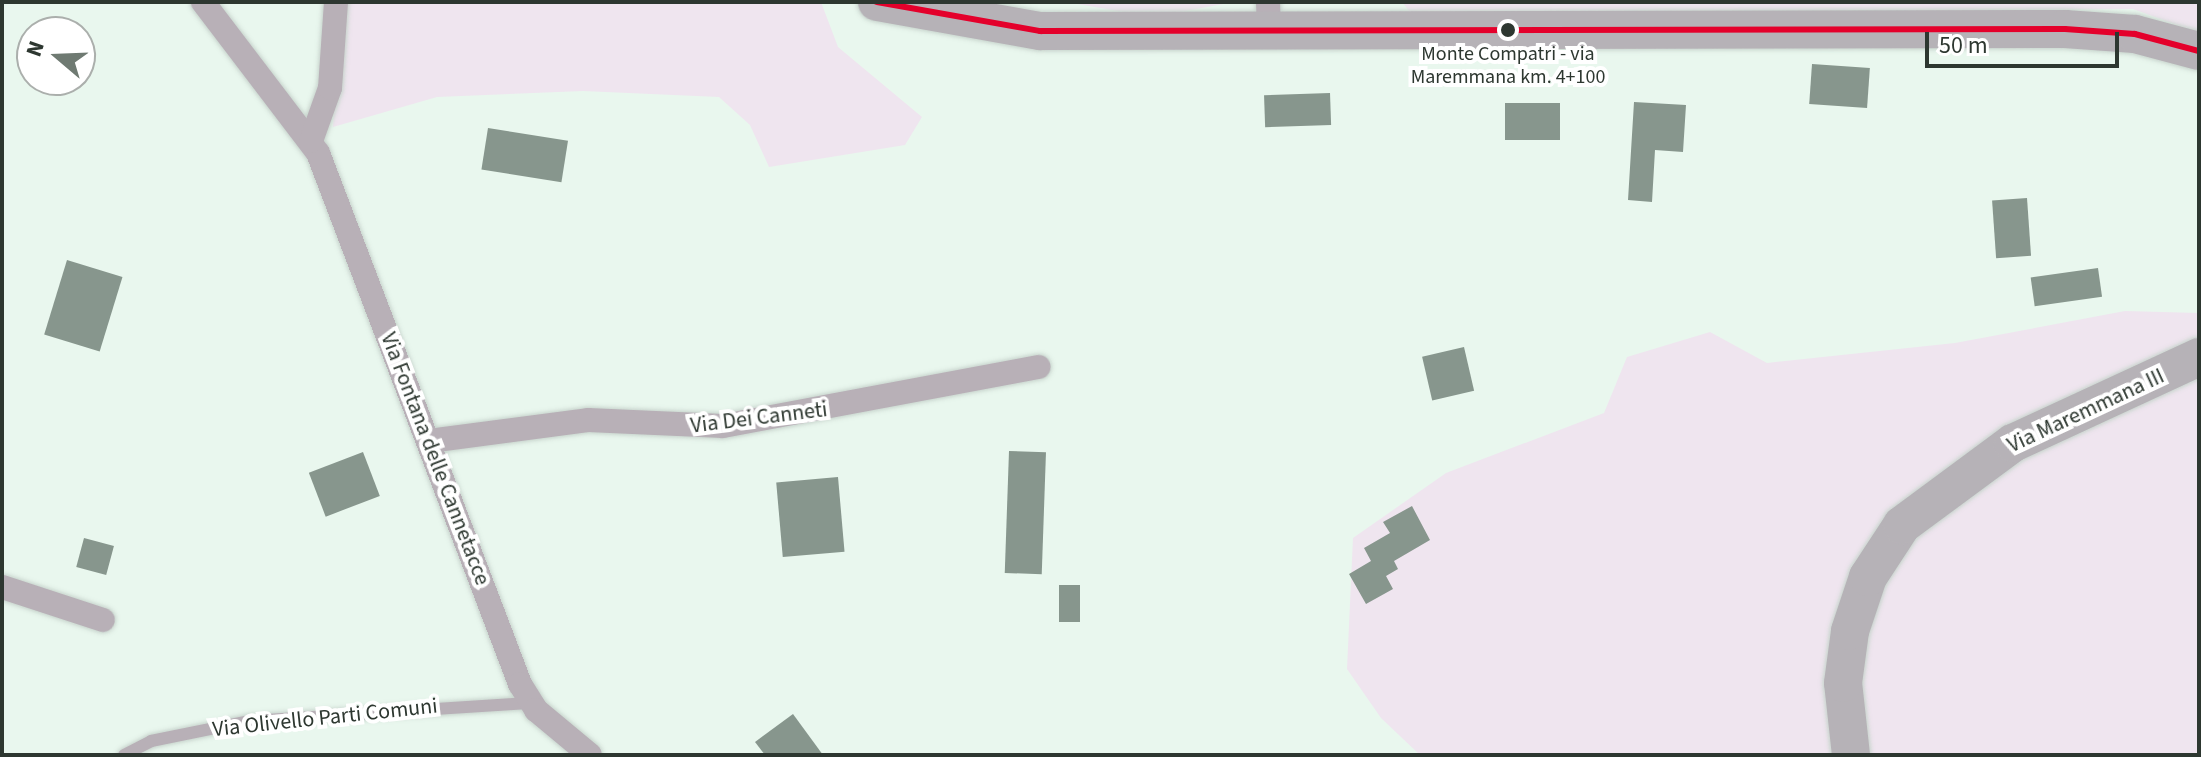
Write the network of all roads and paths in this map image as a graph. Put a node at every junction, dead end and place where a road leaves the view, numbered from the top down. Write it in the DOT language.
graph roads {
  1 [pos="203,2"];
  2 [pos="336,2"];
  3 [pos="877,2"];
  4 [pos="1269,16"];
  5 [pos="2199,51"];
  6 [pos="311,141"];
  7 [pos="2199,357"];
  8 [pos="1039,367"];
  9 [pos="429,441"];
  10 [pos="2,587"];
  11 [pos="103,620"];
  12 [pos="530,703"];
  13 [pos="124,755"];
  14 [pos="590,755"];
  15 [pos="1851,755"];
  1 -- 6 [label="street, Via Fontana delle Cannetacce"];
  2 -- 6 [label="street"];
  3 -- 4 [label="main road"];
  4 -- 5 [label="main road"];
  6 -- 9 [label="street, Via Fontana delle Cannetacce"];
  7 -- 15 [label="main road, Via Maremmana III"];
  8 -- 9 [label="street, Via Dei Canneti"];
  9 -- 12 [label="street, Via Fontana delle Cannetacce"];
  10 -- 11 [label="street"];
  12 -- 13 [label="lane, Via Olivello Parti Comuni"];
  12 -- 14 [label="street, Via Fontana delle Cannetacce"];
}
